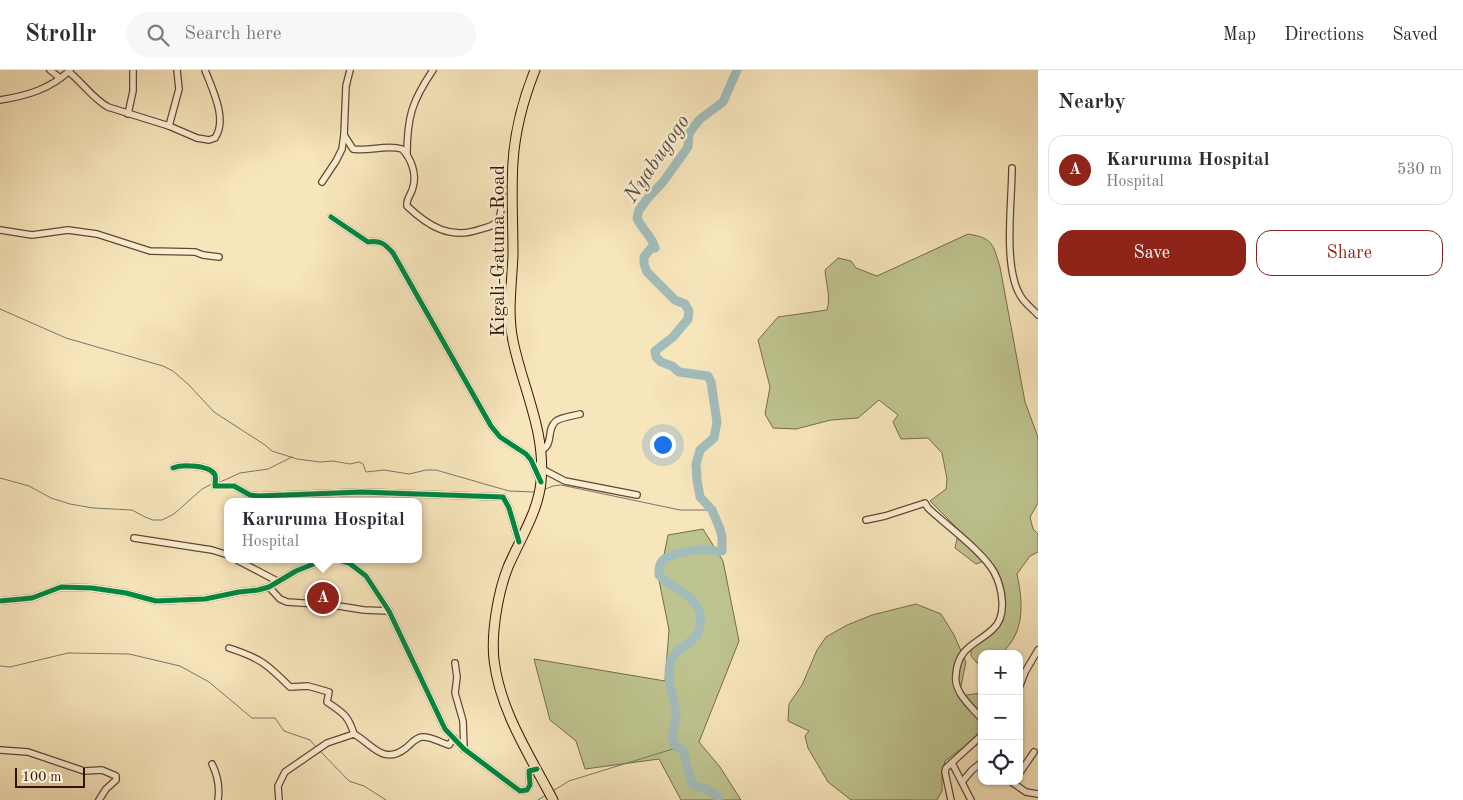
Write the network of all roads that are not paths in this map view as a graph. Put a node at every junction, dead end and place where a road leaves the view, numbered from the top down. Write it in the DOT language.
graph roads {
  1 [pos="50,70"];
  2 [pos="133,70"];
  3 [pos="177,70"];
  4 [pos="204,70"];
  5 [pos="350,70"];
  6 [pos="433,70"];
  7 [pos="535,70"];
  8 [pos="69,71"];
  9 [pos="60,78"];
  10 [pos="0,100"];
  11 [pos="128,114"];
  12 [pos="169,126"];
  13 [pos="344,136"];
  14 [pos="407,155"];
  15 [pos="1012,168"];
  16 [pos="322,182"];
  17 [pos="502,189"];
  18 [pos="331,217"];
  19 [pos="0,230"];
  20 [pos="219,257"];
  21 [pos="1038,316"];
  22 [pos="580,414"];
  23 [pos="542,450"];
  24 [pos="173,468"];
  25 [pos="542,469"];
  26 [pos="541,482"];
  27 [pos="637,495"];
  28 [pos="866,520"];
  29 [pos="134,538"];
  30 [pos="519,542"];
  31 [pos="224,554"];
  32 [pos="243,563"];
  33 [pos="316,563"];
  34 [pos="346,563"];
  35 [pos="277,581"];
  36 [pos="269,587"];
  37 [pos="0,602"];
  38 [pos="389,611"];
  39 [pos="229,648"];
  40 [pos="1038,650"];
  41 [pos="455,663"];
  42 [pos="1023,677"];
  43 [pos="978,714"];
  44 [pos="354,734"];
  45 [pos="454,738"];
  46 [pos="978,739"];
  47 [pos="464,749"];
  48 [pos="0,750"];
  49 [pos="1034,752"];
  50 [pos="952,762"];
  51 [pos="212,764"];
  52 [pos="978,765"];
  53 [pos="1023,768"];
  54 [pos="537,769"];
  55 [pos="962,782"];
  56 [pos="1016,785"];
  57 [pos="1038,794"];
  58 [pos="99,800"];
  59 [pos="218,800"];
  60 [pos="279,800"];
  61 [pos="553,800"];
  62 [pos="951,800"];
  63 [pos="971,800"];
  1 -- 9 [label="street"];
  2 -- 11 [label="street"];
  3 -- 12 [label="street"];
  4 -- 12 [label="street"];
  5 -- 13 [label="street"];
  6 -- 14 [label="street"];
  7 -- 23 [label="highway, Kigali-Gatuna Road"];
  8 -- 9 [label="street"];
  8 -- 11 [label="street"];
  9 -- 10 [label="street"];
  11 -- 12 [label="street"];
  13 -- 14 [label="street"];
  13 -- 16 [label="street"];
  14 -- 17 [label="street"];
  15 -- 21 [label="street"];
  18 -- 26 [label="street"];
  19 -- 20 [label="street"];
  22 -- 23 [label="street"];
  23 -- 25 [label="highway, Kigali-Gatuna Road"];
  24 -- 30 [label="street"];
  25 -- 26 [label="highway, Kigali-Gatuna Road"];
  25 -- 27 [label="street"];
  26 -- 30 [label="highway, Kigali-Gatuna Road"];
  28 -- 43 [label="street"];
  29 -- 31 [label="street"];
  30 -- 54 [label="highway, Kigali-Gatuna Road"];
  32 -- 35 [label="street"];
  33 -- 35 [label="street"];
  34 -- 38 [label="street"];
  35 -- 36 [label="street"];
  36 -- 37 [label="street"];
  36 -- 38 [label="street"];
  38 -- 45 [label="street"];
  39 -- 44 [label="street"];
  40 -- 42 [label="street"];
  41 -- 47 [label="street"];
  44 -- 45 [label="street"];
  44 -- 60 [label="street"];
  45 -- 47 [label="street"];
  46 -- 50 [label="street"];
  47 -- 54 [label="street"];
  48 -- 58 [label="street"];
  49 -- 53 [label="street"];
  50 -- 55 [label="street"];
  50 -- 62 [label="street"];
  51 -- 59 [label="street"];
  52 -- 55 [label="street"];
  54 -- 61 [label="highway, Kigali-Gatuna Road"];
  55 -- 63 [label="street"];
  56 -- 57 [label="street"];
}
